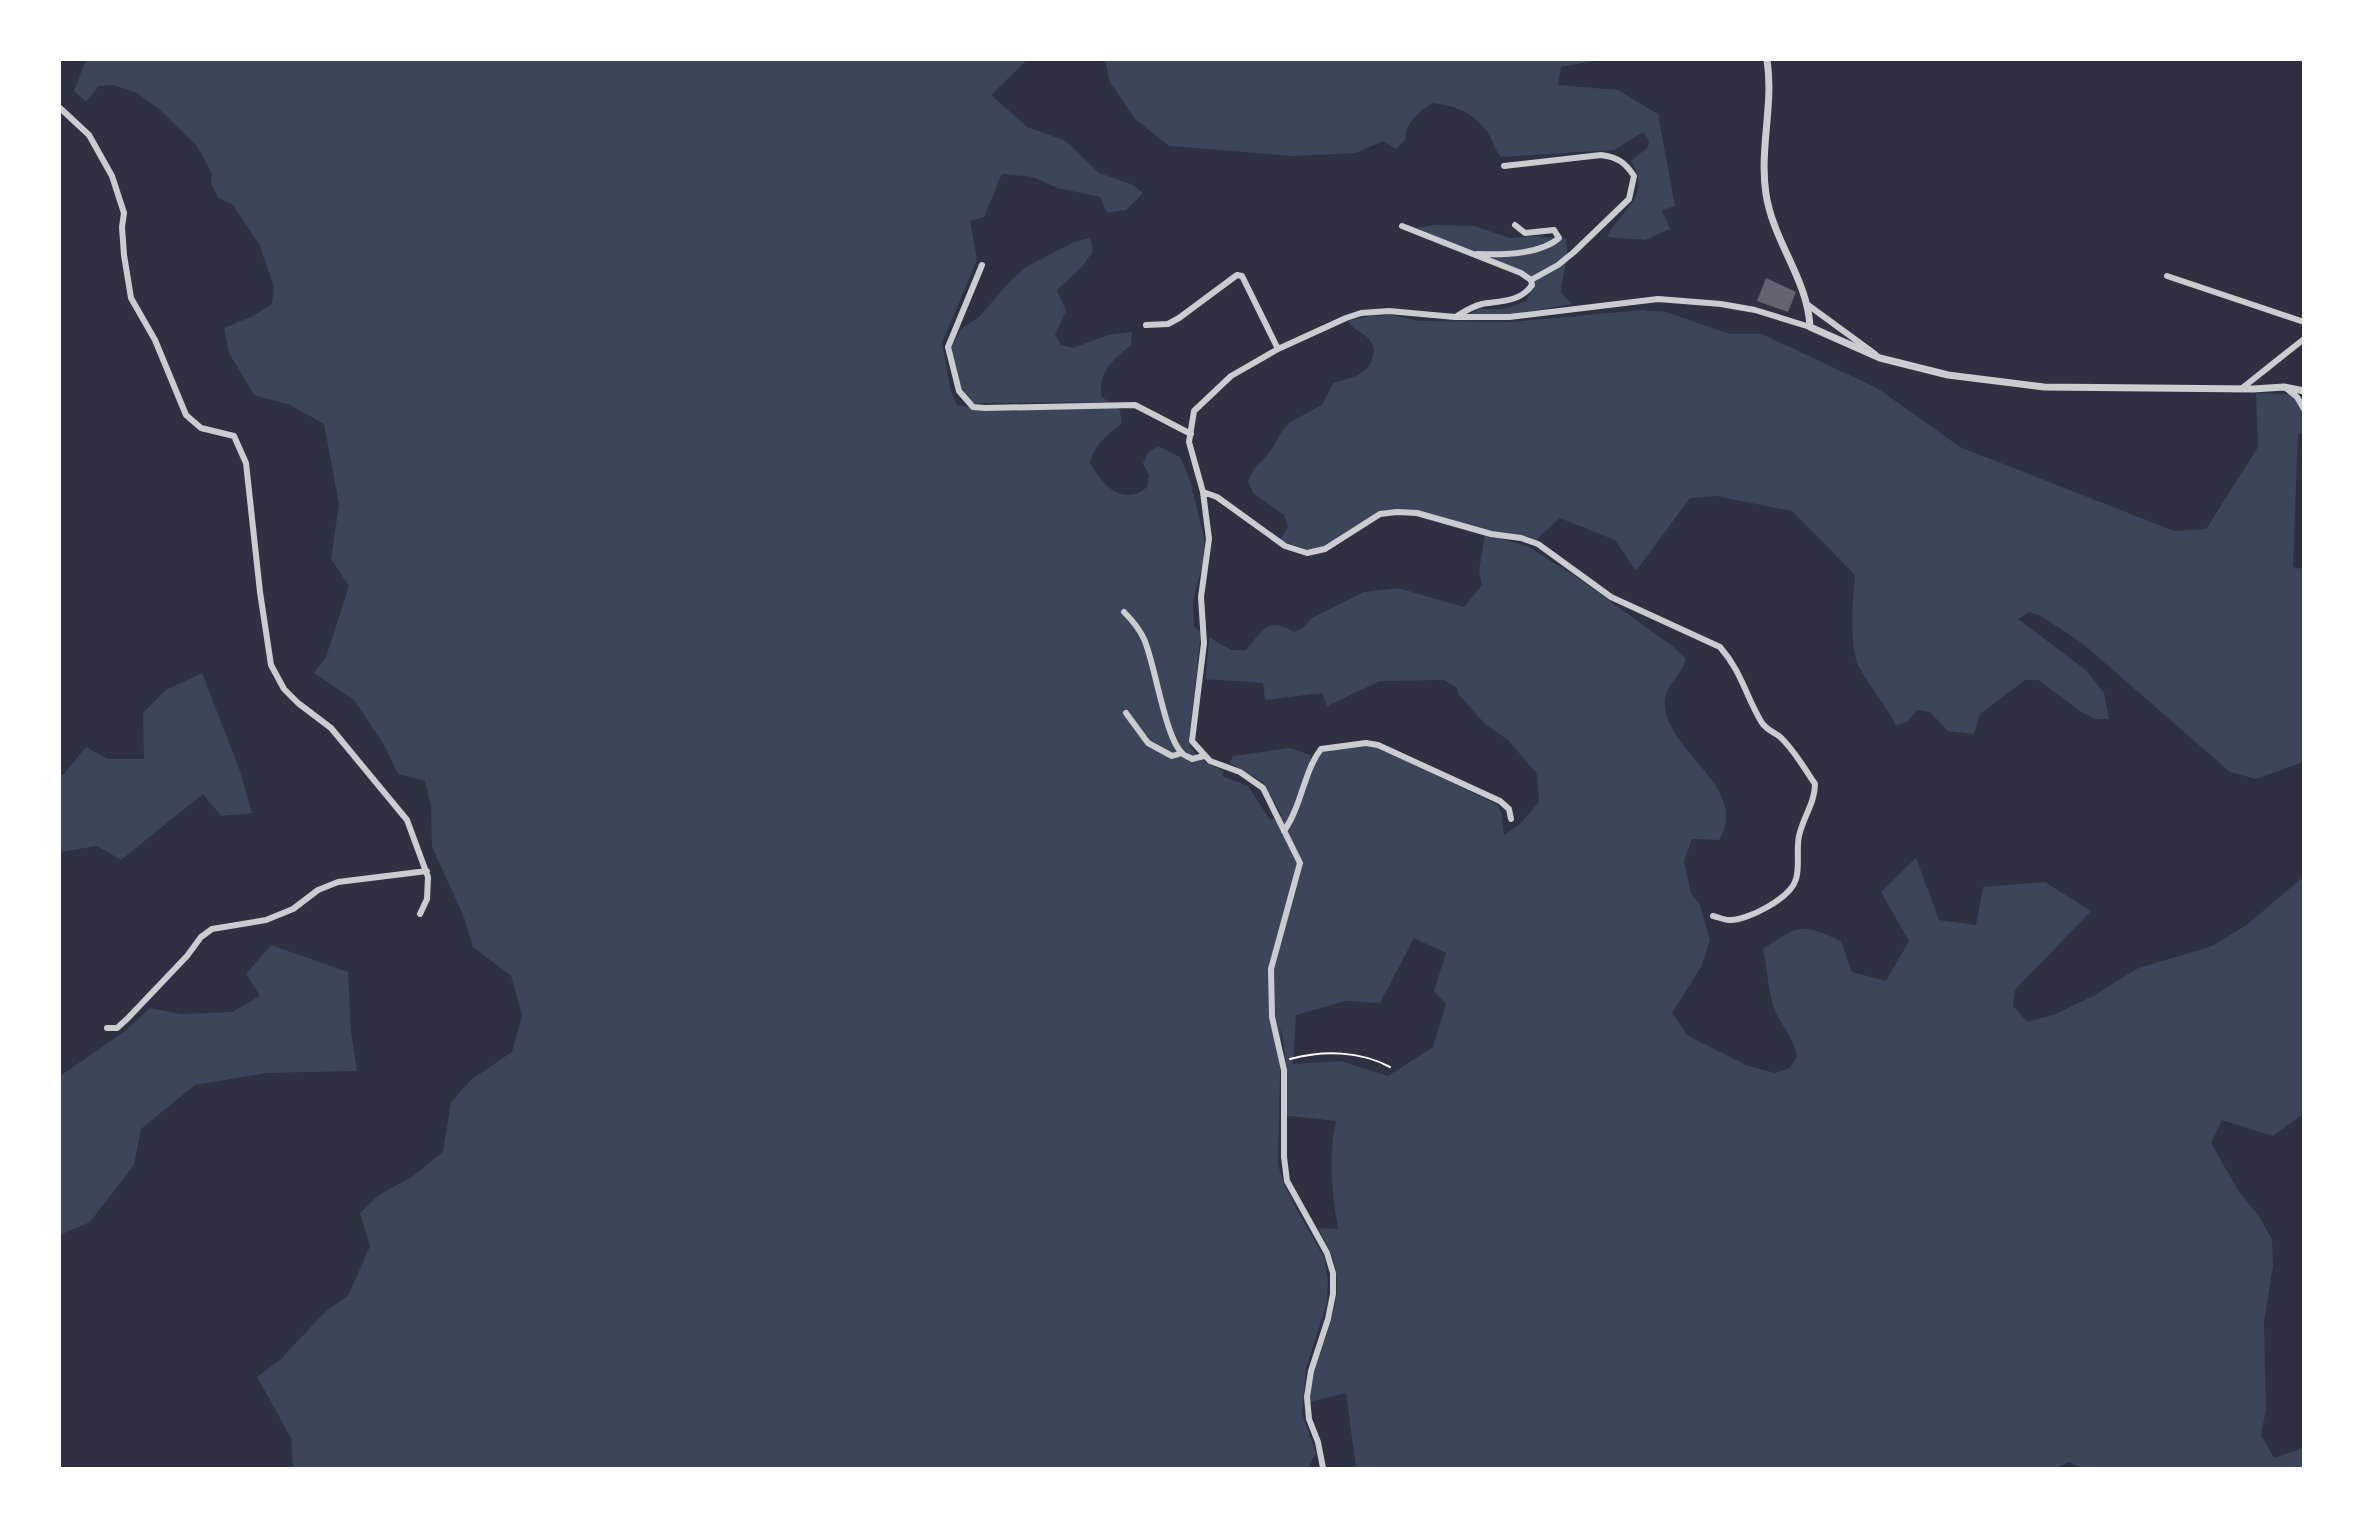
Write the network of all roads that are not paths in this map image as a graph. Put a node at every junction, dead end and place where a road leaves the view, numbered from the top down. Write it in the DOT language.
graph roads {
  1 [pos="1767,60"];
  2 [pos="60,108"];
  3 [pos="1504,166"];
  4 [pos="1515,225"];
  5 [pos="1402,226"];
  6 [pos="1471,253"];
  7 [pos="982,265"];
  8 [pos="2167,276"];
  9 [pos="1531,280"];
  10 [pos="1808,305"];
  11 [pos="1455,317"];
  12 [pos="2304,322"];
  13 [pos="1146,325"];
  14 [pos="1810,327"];
  15 [pos="2304,340"];
  16 [pos="1278,349"];
  17 [pos="1880,358"];
  18 [pos="2284,387"];
  19 [pos="2241,389"];
  20 [pos="2304,391"];
  21 [pos="2304,409"];
  22 [pos="1191,434"];
  23 [pos="1203,492"];
  24 [pos="1124,612"];
  25 [pos="1126,713"];
  26 [pos="1182,753"];
  27 [pos="1204,756"];
  28 [pos="1511,819"];
  29 [pos="1284,831"];
  30 [pos="426,871"];
  31 [pos="420,914"];
  32 [pos="1713,916"];
  33 [pos="107,1028"];
  34 [pos="1323,1468"];
  1 -- 10 [label="street"];
  2 -- 30 [label="street"];
  3 -- 9 [label="street"];
  4 -- 6 [label="street"];
  5 -- 6 [label="street"];
  6 -- 9 [label="street"];
  7 -- 22 [label="street"];
  8 -- 12 [label="street"];
  9 -- 11 [label="street"];
  10 -- 14 [label="street"];
  10 -- 17 [label="street"];
  11 -- 14 [label="street"];
  11 -- 16 [label="street"];
  13 -- 16 [label="street"];
  14 -- 17 [label="street"];
  15 -- 19 [label="street"];
  16 -- 22 [label="street"];
  17 -- 19 [label="street"];
  18 -- 19 [label="street"];
  18 -- 20 [label="street"];
  18 -- 21 [label="street"];
  22 -- 23 [label="street"];
  23 -- 27 [label="street"];
  23 -- 32 [label="street"];
  24 -- 26 [label="street"];
  25 -- 26 [label="street"];
  26 -- 27 [label="street"];
  27 -- 29 [label="street"];
  28 -- 29 [label="street"];
  29 -- 34 [label="street"];
  30 -- 31 [label="street"];
  30 -- 33 [label="street"];
}
